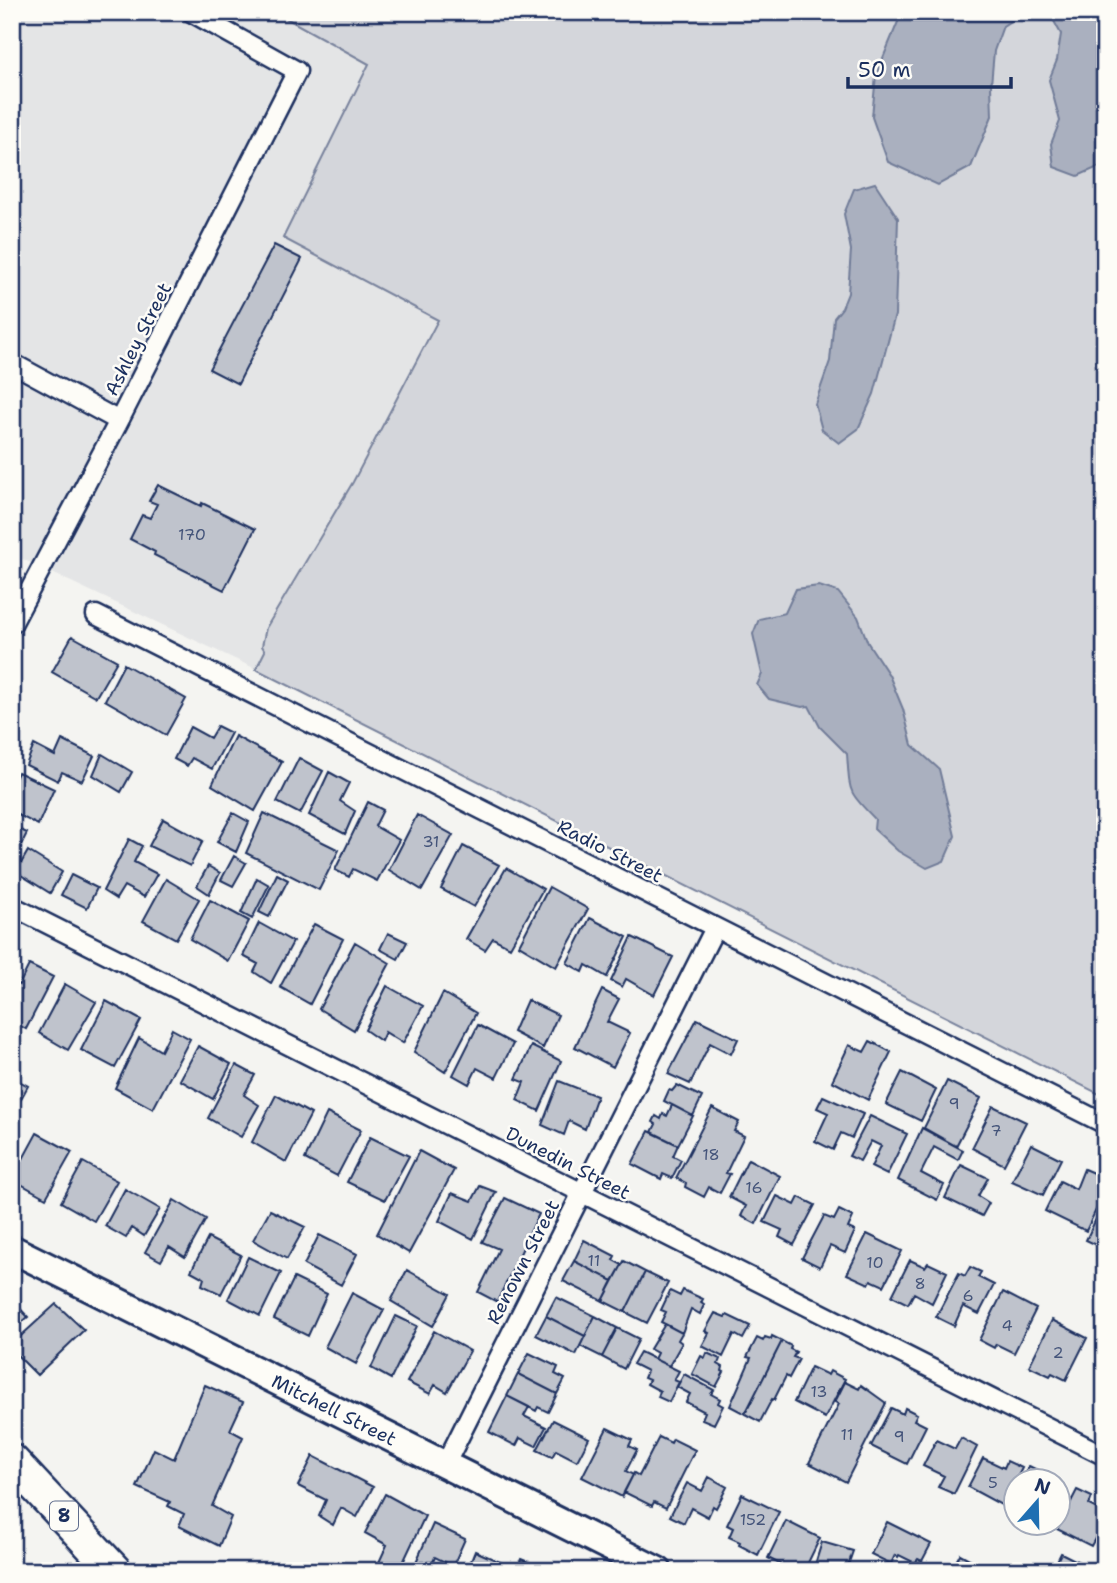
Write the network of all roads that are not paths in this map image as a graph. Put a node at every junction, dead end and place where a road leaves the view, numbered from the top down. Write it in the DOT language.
graph roads {
  1 [pos="191,12"];
  2 [pos="12,363"];
  3 [pos="119,421"];
  4 [pos="96,615"];
  5 [pos="12,624"];
  6 [pos="12,906"];
  7 [pos="715,928"];
  8 [pos="1105,1124"];
  9 [pos="581,1194"];
  10 [pos="12,1249"];
  11 [pos="1105,1456"];
  12 [pos="12,1461"];
  13 [pos="445,1465"];
  14 [pos="116,1571"];
  15 [pos="658,1571"];
  1 -- 3 [label="street, Ashley Street"];
  2 -- 3 [label="street"];
  3 -- 5 [label="street, Ashley Street"];
  4 -- 7 [label="street, Radio Street"];
  6 -- 9 [label="street, Dunedin Street"];
  7 -- 8 [label="street, Radio Street"];
  7 -- 9 [label="street, Renown Street"];
  9 -- 11 [label="street, Dunedin Street"];
  9 -- 13 [label="street, Renown Street"];
  10 -- 13 [label="main road, Mitchell Street"];
  12 -- 14 [label="highway, 8"];
  13 -- 15 [label="main road, Mitchell Street"];
}
